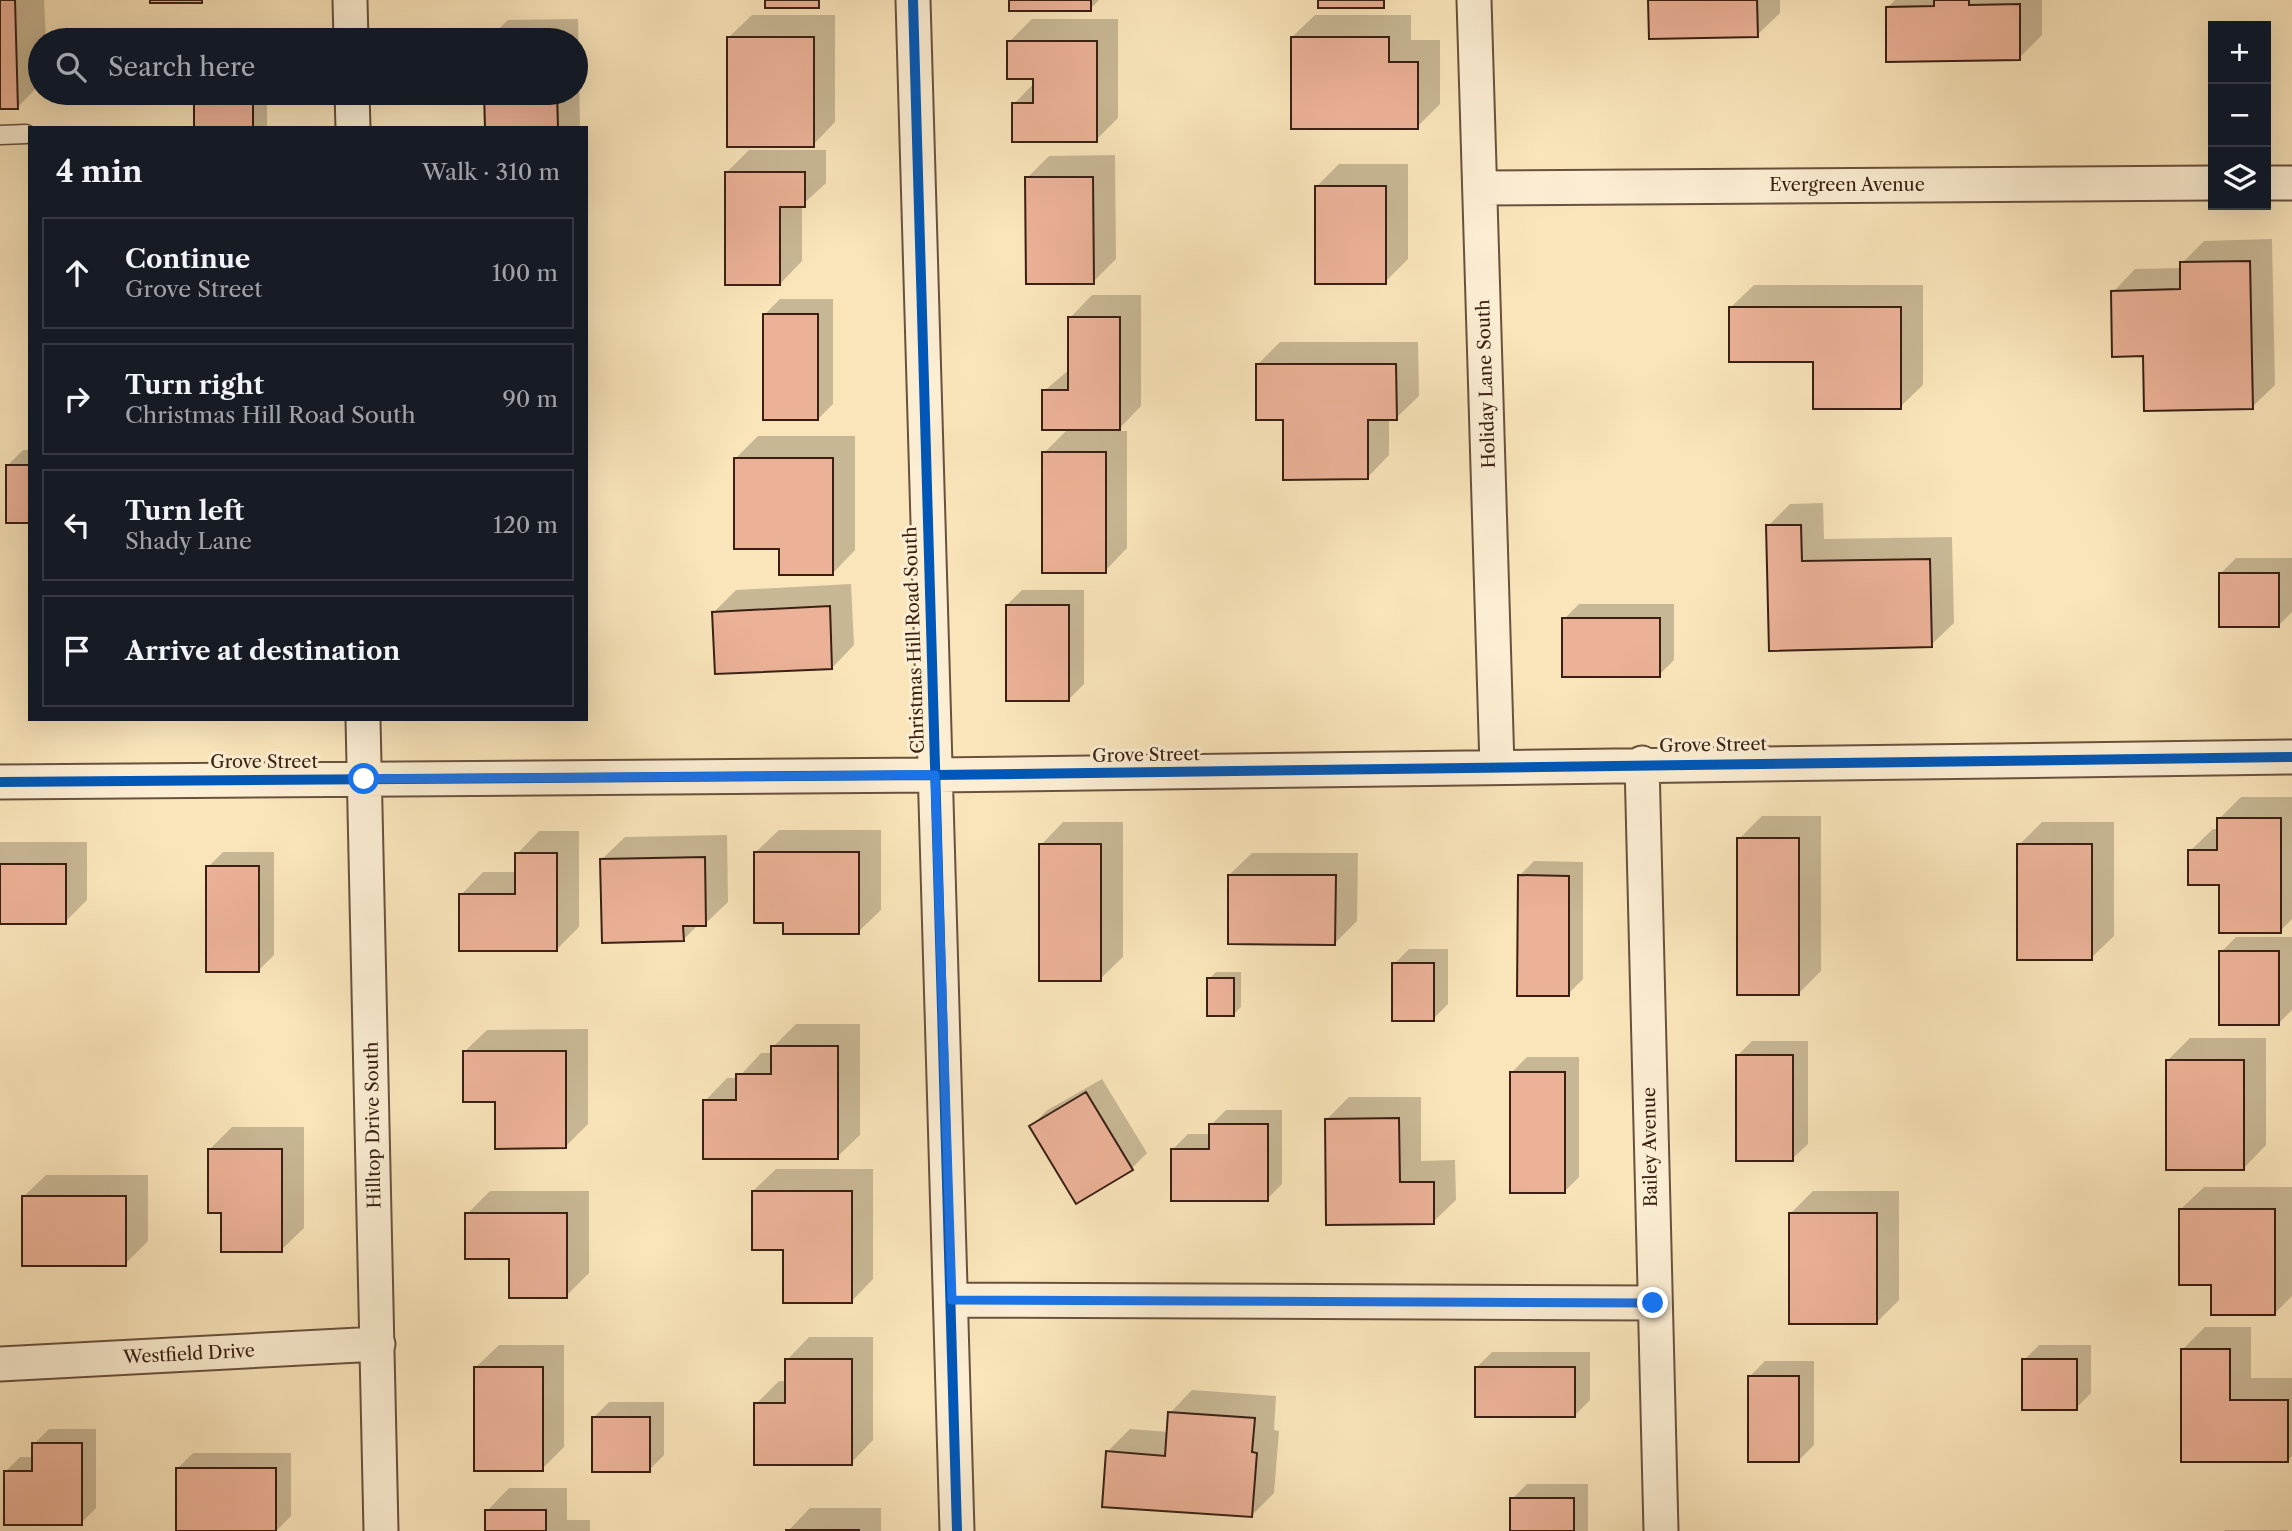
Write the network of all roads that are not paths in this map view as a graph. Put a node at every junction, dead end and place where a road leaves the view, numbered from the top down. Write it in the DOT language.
graph roads {
  1 [pos="351,0"];
  2 [pos="913,0"];
  3 [pos="1474,0"];
  4 [pos="351,28"];
  5 [pos="352,105"];
  6 [pos="353,126"];
  7 [pos="26,134"];
  8 [pos="0,135"];
  9 [pos="2208,183"];
  10 [pos="2271,183"];
  11 [pos="2292,183"];
  12 [pos="1481,188"];
  13 [pos="363,721"];
  14 [pos="2292,757"];
  15 [pos="1642,763"];
  16 [pos="1497,767"];
  17 [pos="935,775"];
  18 [pos="364,779"];
  19 [pos="0,782"];
  20 [pos="952,1300"];
  21 [pos="1653,1303"];
  22 [pos="378,1344"];
  23 [pos="0,1364"];
  24 [pos="381,1531"];
  25 [pos="957,1531"];
  26 [pos="1661,1531"];
  1 -- 4 [label="street"];
  2 -- 17 [label="street, Christmas Hill Road South"];
  3 -- 12 [label="street, Holiday Lane South"];
  5 -- 6 [label="street"];
  7 -- 8 [label="lane"];
  9 -- 12 [label="street, Evergreen Avenue"];
  10 -- 11 [label="street"];
  12 -- 16 [label="street, Holiday Lane South"];
  13 -- 18 [label="street, Hilltop Drive South"];
  14 -- 15 [label="street, Grove Street"];
  15 -- 16 [label="street, Grove Street"];
  15 -- 21 [label="street, Bailey Avenue"];
  16 -- 17 [label="street, Grove Street"];
  17 -- 18 [label="street, Grove Street"];
  17 -- 20 [label="street, Christmas Hill Road South"];
  18 -- 19 [label="street, Grove Street"];
  18 -- 22 [label="street, Hilltop Drive South"];
  20 -- 21 [label="street"];
  20 -- 25 [label="street, Christmas Hill Road South"];
  21 -- 26 [label="street, Bailey Avenue"];
  22 -- 23 [label="street, Westfield Drive"];
  22 -- 24 [label="street, Hilltop Drive South"];
}
